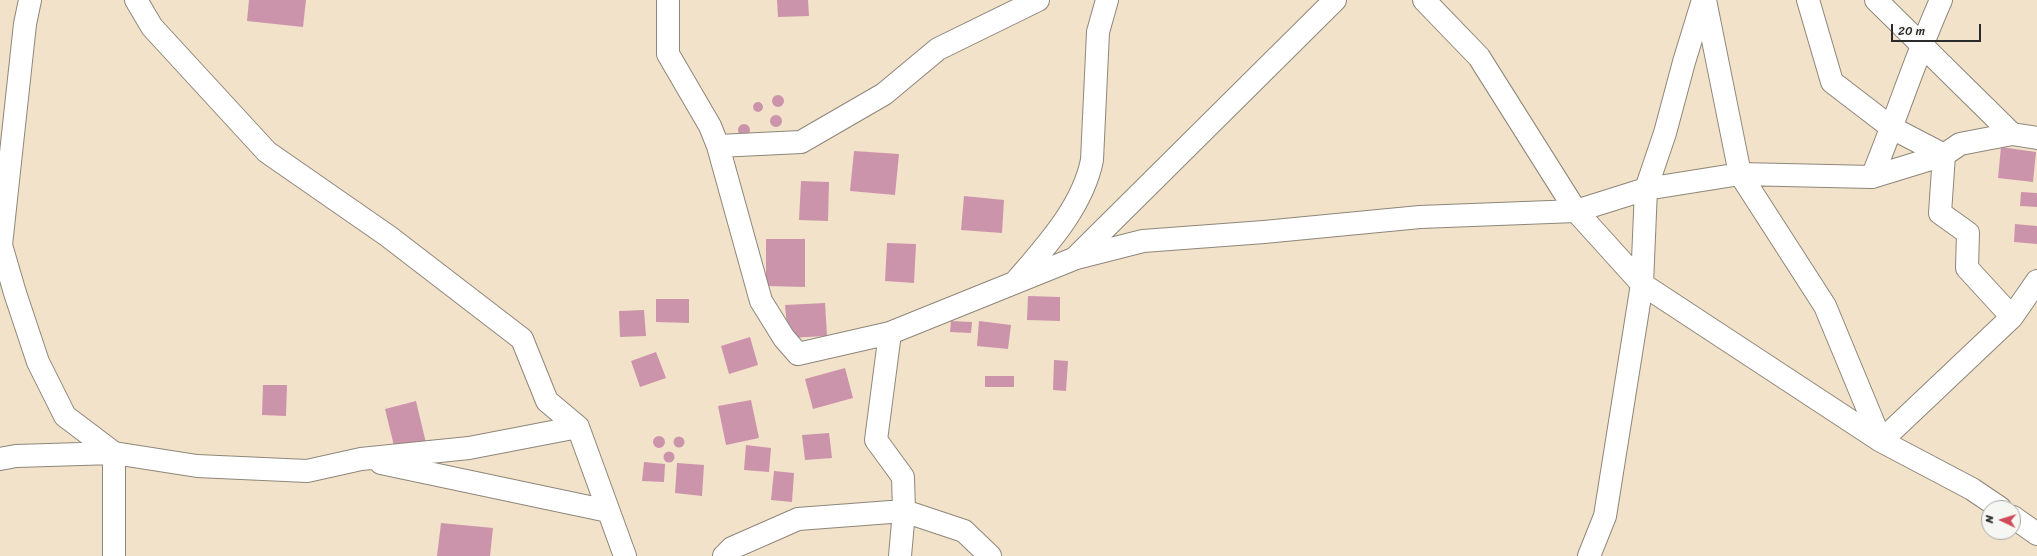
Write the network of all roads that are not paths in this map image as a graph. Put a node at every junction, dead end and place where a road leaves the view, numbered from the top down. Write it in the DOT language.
graph roads {
  1 [pos="30,0"];
  2 [pos="136,0"];
  3 [pos="668,0"];
  4 [pos="1038,0"];
  5 [pos="1107,0"];
  6 [pos="1335,0"];
  7 [pos="1424,0"];
  8 [pos="1704,0"];
  9 [pos="1808,0"];
  10 [pos="1876,0"];
  11 [pos="1941,0"];
  12 [pos="1921,45"];
  13 [pos="1892,128"];
  14 [pos="2012,134"];
  15 [pos="2037,138"];
  16 [pos="718,146"];
  17 [pos="1944,155"];
  18 [pos="1740,174"];
  19 [pos="1872,177"];
  20 [pos="1646,189"];
  21 [pos="1576,211"];
  22 [pos="1076,258"];
  23 [pos="2037,281"];
  24 [pos="1014,283"];
  25 [pos="1642,284"];
  26 [pos="2012,317"];
  27 [pos="890,333"];
  28 [pos="578,427"];
  29 [pos="1881,441"];
  30 [pos="114,453"];
  31 [pos="0,459"];
  32 [pos="361,459"];
  33 [pos="1988,500"];
  34 [pos="608,511"];
  35 [pos="904,511"];
  36 [pos="2021,523"];
  37 [pos="2037,534"];
  38 [pos="114,556"];
  39 [pos="625,556"];
  40 [pos="724,556"];
  41 [pos="900,556"];
  42 [pos="990,556"];
  43 [pos="1589,556"];
  1 -- 30 [label="street"];
  2 -- 28 [label="street"];
  3 -- 16 [label="street"];
  4 -- 16 [label="street"];
  5 -- 24 [label="street"];
  6 -- 22 [label="street"];
  7 -- 21 [label="street"];
  8 -- 18 [label="street"];
  8 -- 20 [label="street"];
  9 -- 13 [label="street"];
  10 -- 12 [label="street"];
  11 -- 12 [label="street"];
  12 -- 13 [label="street"];
  12 -- 14 [label="street"];
  13 -- 17 [label="street"];
  13 -- 19 [label="street"];
  14 -- 15 [label="street"];
  14 -- 17 [label="street"];
  16 -- 27 [label="street"];
  17 -- 19 [label="street"];
  17 -- 26 [label="street"];
  18 -- 19 [label="street"];
  18 -- 20 [label="street"];
  18 -- 29 [label="street"];
  20 -- 21 [label="street"];
  20 -- 25 [label="street"];
  21 -- 22 [label="street"];
  21 -- 25 [label="street"];
  22 -- 24 [label="street"];
  23 -- 26 [label="street"];
  24 -- 27 [label="street"];
  25 -- 29 [label="street"];
  25 -- 43 [label="street"];
  26 -- 29 [label="street"];
  27 -- 35 [label="street"];
  28 -- 32 [label="street"];
  28 -- 34 [label="street"];
  29 -- 33 [label="street"];
  30 -- 31 [label="street"];
  30 -- 32 [label="street"];
  30 -- 38 [label="street"];
  32 -- 34 [label="street"];
  34 -- 39 [label="street"];
  35 -- 40 [label="street"];
  35 -- 41 [label="street"];
  35 -- 42 [label="street"];
  36 -- 37 [label="street"];
}
